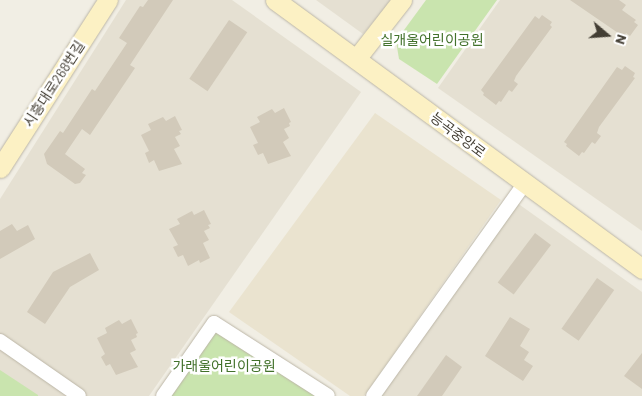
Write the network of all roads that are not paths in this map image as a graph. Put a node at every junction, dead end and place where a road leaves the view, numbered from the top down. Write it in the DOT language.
graph roads {
  1 [pos="108,0"];
  2 [pos="275,0"];
  3 [pos="402,0"];
  4 [pos="356,59"];
  5 [pos="0,168"];
  6 [pos="524,184"];
  7 [pos="642,268"];
  8 [pos="0,341"];
  9 [pos="78,396"];
  10 [pos="163,396"];
  11 [pos="328,396"];
  12 [pos="373,396"];
  1 -- 5 [label="street, 시흥대로268번길"];
  2 -- 4 [label="street, 능곡중앙로"];
  3 -- 4 [label="street"];
  4 -- 6 [label="street, 능곡중앙로"];
  6 -- 7 [label="street, 능곡중앙로"];
  6 -- 12 [label="street"];
  8 -- 9 [label="street"];
  10 -- 11 [label="street"];
}
